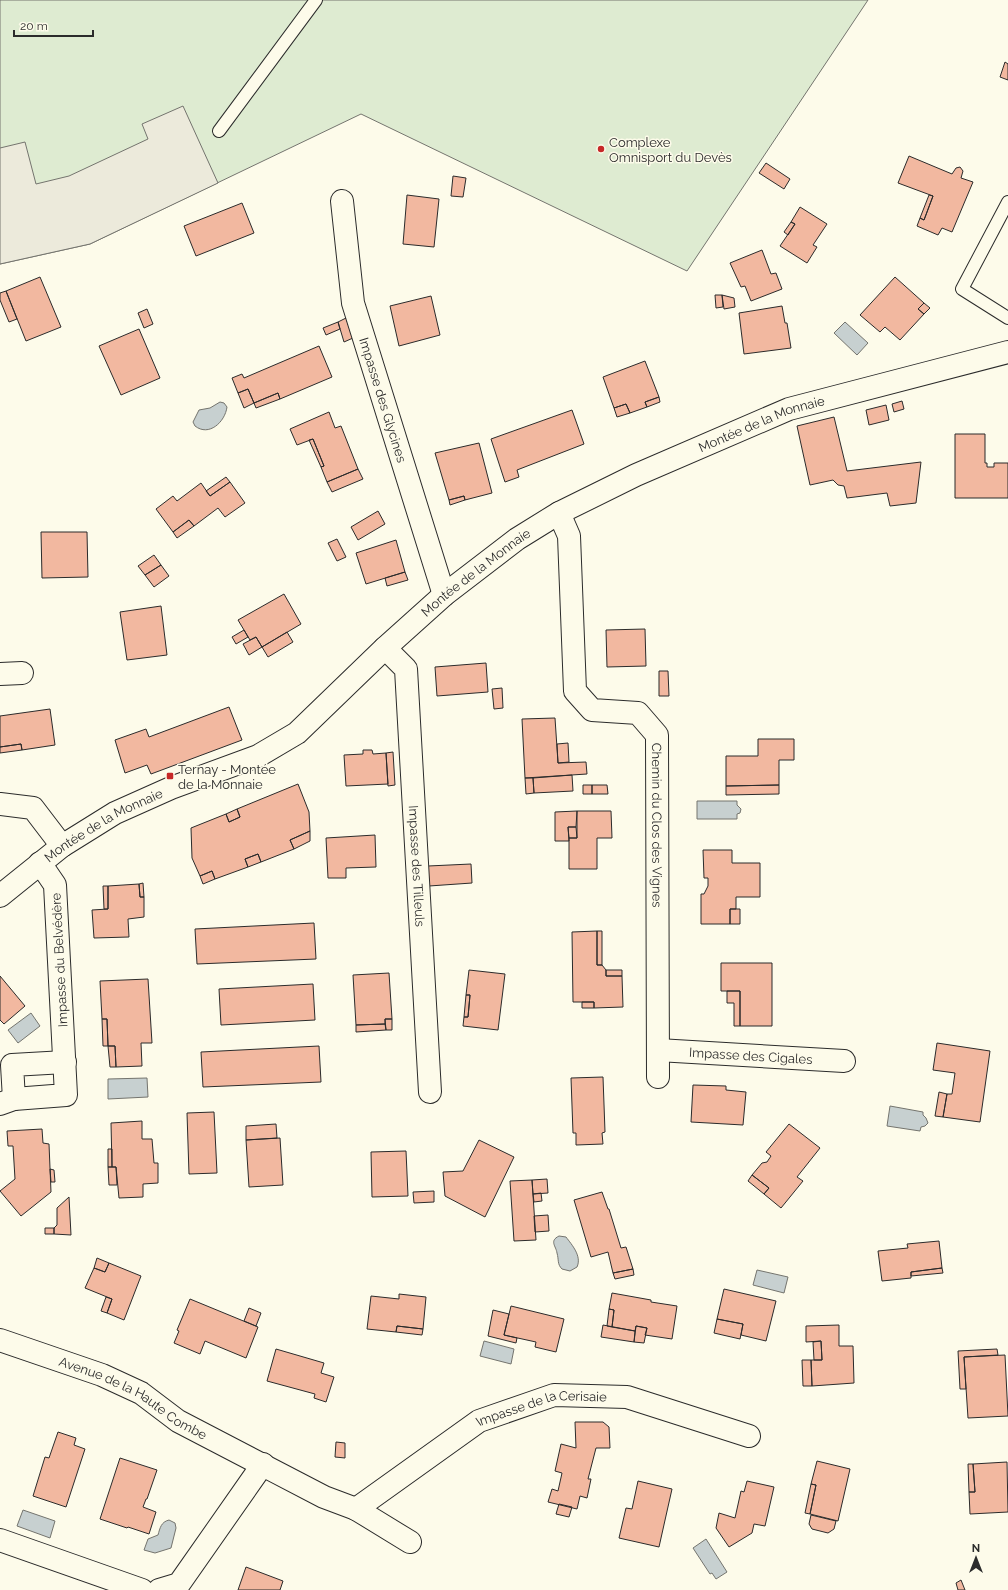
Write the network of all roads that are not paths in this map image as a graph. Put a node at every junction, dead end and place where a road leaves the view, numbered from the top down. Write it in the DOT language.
graph roads {
  1 [pos="316,0"];
  2 [pos="219,131"];
  3 [pos="342,201"];
  4 [pos="1008,202"];
  5 [pos="1008,318"];
  6 [pos="1008,352"];
  7 [pos="558,513"];
  8 [pos="444,595"];
  9 [pos="385,648"];
  10 [pos="22,673"];
  11 [pos="0,674"];
  12 [pos="0,804"];
  13 [pos="62,846"];
  14 [pos="40,863"];
  15 [pos="0,896"];
  16 [pos="658,1050"];
  17 [pos="844,1060"];
  18 [pos="65,1062"];
  19 [pos="658,1077"];
  20 [pos="430,1092"];
  21 [pos="7,1102"];
  22 [pos="0,1340"];
  23 [pos="749,1436"];
  24 [pos="263,1464"];
  25 [pos="356,1509"];
  26 [pos="0,1540"];
  27 [pos="410,1542"];
  28 [pos="142,1590"];
  29 [pos="159,1590"];
  1 -- 2 [label="lane"];
  3 -- 8 [label="street, Impasse des Glycines"];
  4 -- 5 [label="lane"];
  6 -- 7 [label="street, Montée de la Monnaie"];
  7 -- 8 [label="street, Montée de la Monnaie"];
  7 -- 16 [label="street, Chemin du Clos des Vignes"];
  8 -- 9 [label="street, Montée de la Monnaie"];
  9 -- 13 [label="street, Montée de la Monnaie"];
  9 -- 20 [label="street, Impasse des Tilleuls"];
  10 -- 11 [label="street"];
  12 -- 13 [label="street"];
  13 -- 14 [label="street, Montée de la Monnaie"];
  14 -- 15 [label="street, Montée de la Monnaie"];
  14 -- 18 [label="street, Impasse du Belvédère"];
  16 -- 17 [label="street, Impasse des Cigales"];
  16 -- 19 [label="street, Chemin du Clos des Vignes"];
  18 -- 21 [label="street, Impasse du Belvédère"];
  18 -- 21 [label="street, Impasse du Belvédère"];
  22 -- 24 [label="street, Avenue de la Haute Combe"];
  23 -- 25 [label="street, Impasse de la Cerisaie"];
  24 -- 25 [label="street, Avenue de la Haute Combe"];
  24 -- 29 [label="street"];
  25 -- 27 [label="street, Avenue de la Haute Combe"];
  26 -- 28 [label="street"];
}
